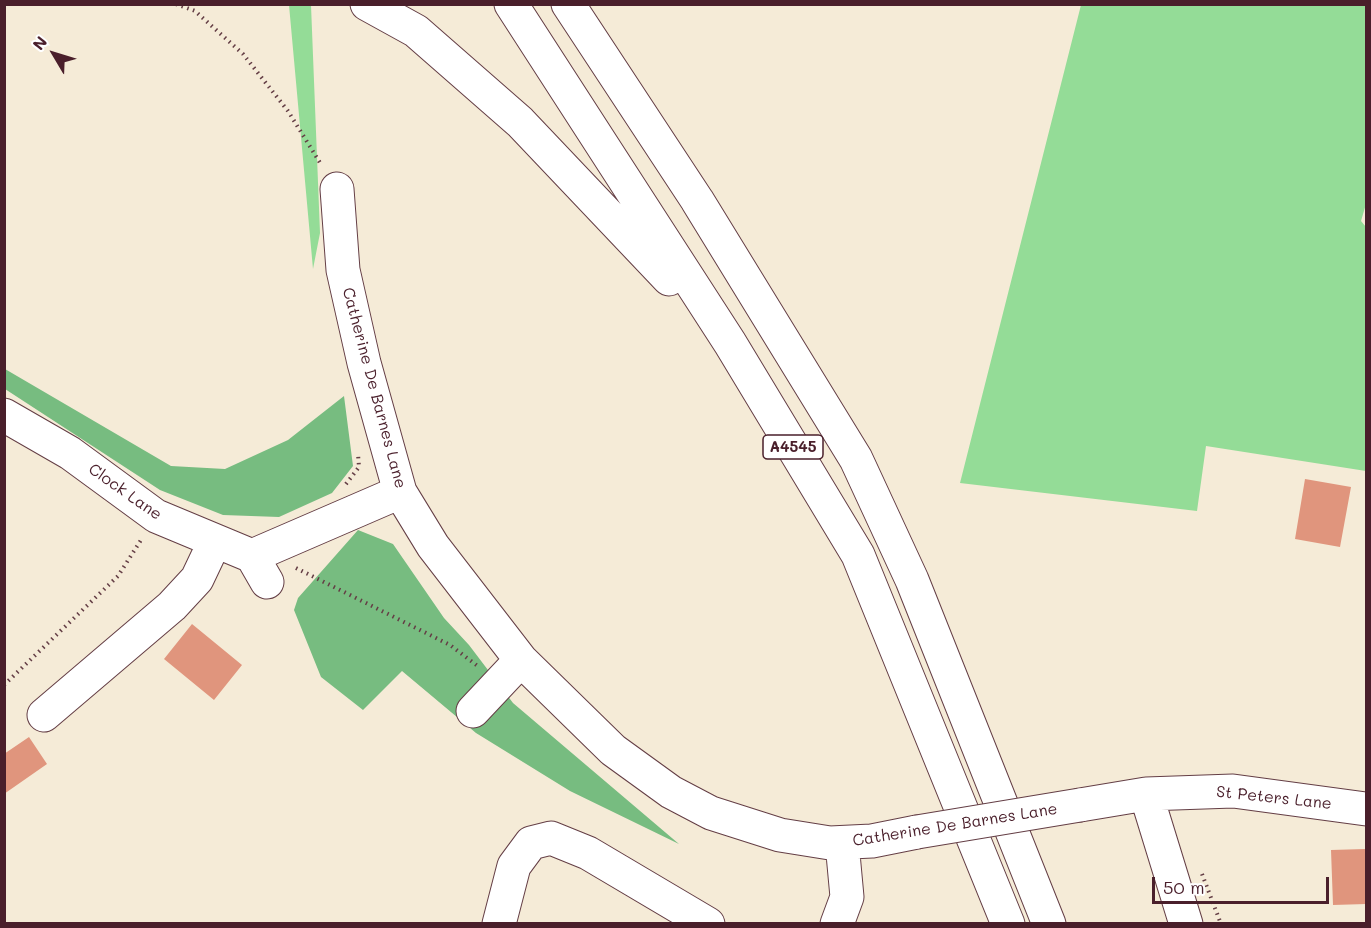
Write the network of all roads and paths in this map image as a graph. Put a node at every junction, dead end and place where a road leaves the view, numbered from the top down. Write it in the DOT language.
graph roads {
  1 [pos="176,4"];
  2 [pos="367,4"];
  3 [pos="511,4"];
  4 [pos="568,4"];
  5 [pos="337,189"];
  6 [pos="730,343"];
  7 [pos="4,415"];
  8 [pos="358,444"];
  9 [pos="342,490"];
  10 [pos="400,492"];
  11 [pos="156,516"];
  12 [pos="215,541"];
  13 [pos="271,568"];
  14 [pos="511,672"];
  15 [pos="4,685"];
  16 [pos="473,711"];
  17 [pos="44,715"];
  18 [pos="1146,794"];
  19 [pos="1366,808"];
  20 [pos="842,843"];
  21 [pos="847,885"];
  22 [pos="499,924"];
  23 [pos="708,924"];
  24 [pos="837,924"];
  25 [pos="860,924"];
  26 [pos="1008,924"];
  27 [pos="1049,924"];
  28 [pos="1186,924"];
  1 -- 5 [label="path"];
  2 -- 6 [label="main road, A4545"];
  3 -- 6 [label="main road, A4545"];
  4 -- 27 [label="main road, A4545"];
  5 -- 10 [label="main road, Catherine De Barnes Lane"];
  6 -- 26 [label="main road, A4545"];
  7 -- 11 [label="main road, Clock Lane"];
  8 -- 9 [label="path"];
  10 -- 13 [label="main road"];
  10 -- 14 [label="main road, Catherine De Barnes Lane"];
  11 -- 12 [label="main road, Clock Lane"];
  11 -- 15 [label="path"];
  12 -- 13 [label="main road, Clock Lane"];
  12 -- 17 [label="main road"];
  13 -- 14 [label="path"];
  14 -- 16 [label="main road"];
  14 -- 20 [label="main road, Catherine De Barnes Lane"];
  18 -- 19 [label="main road, St Peters Lane"];
  18 -- 20 [label="main road, Catherine De Barnes Lane, bridge"];
  18 -- 28 [label="main road"];
  20 -- 21 [label="main road"];
  21 -- 24 [label="main road"];
  21 -- 25 [label="main road"];
  22 -- 23 [label="main road"];
}
